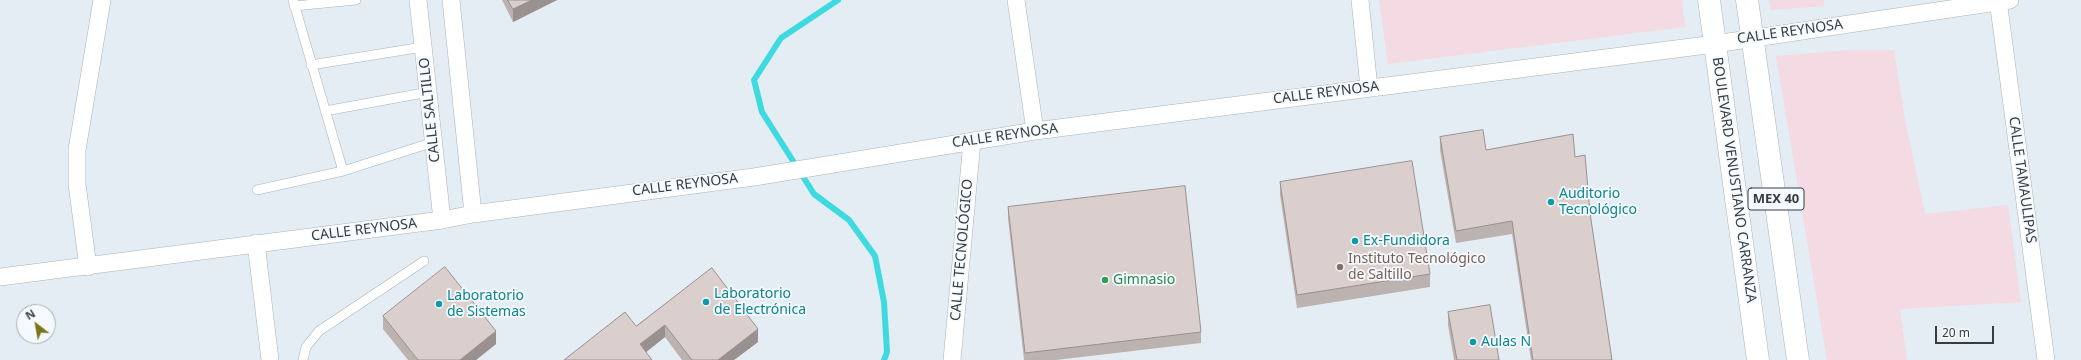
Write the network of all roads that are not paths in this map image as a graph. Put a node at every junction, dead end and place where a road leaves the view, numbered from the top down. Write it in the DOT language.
graph roads {
  1 [pos="102,0"];
  2 [pos="356,0"];
  3 [pos="418,0"];
  4 [pos="451,0"];
  5 [pos="1016,0"];
  6 [pos="1360,0"];
  7 [pos="1709,0"];
  8 [pos="1747,0"];
  9 [pos="2002,1"];
  10 [pos="293,3"];
  11 [pos="1753,38"];
  12 [pos="1715,44"];
  13 [pos="423,47"];
  14 [pos="311,66"];
  15 [pos="1370,88"];
  16 [pos="429,92"];
  17 [pos="325,111"];
  18 [pos="1035,131"];
  19 [pos="972,141"];
  20 [pos="434,142"];
  21 [pos="343,171"];
  22 [pos="257,190"];
  23 [pos="474,214"];
  24 [pos="442,220"];
  25 [pos="256,243"];
  26 [pos="424,262"];
  27 [pos="88,266"];
  28 [pos="0,277"];
  29 [pos="270,360"];
  30 [pos="303,360"];
  31 [pos="952,360"];
  32 [pos="1758,360"];
  33 [pos="1798,360"];
  34 [pos="2046,360"];
  1 -- 27 [label="street"];
  2 -- 10 [label="lane"];
  3 -- 13 [label="street, CALLE SALTILLO"];
  4 -- 23 [label="street"];
  5 -- 18 [label="street"];
  6 -- 15 [label="street"];
  7 -- 12 [label="main road, BOULEVARD VENUSTIANO CARRANZA / MEX 40"];
  8 -- 11 [label="main road, MEX 40"];
  9 -- 11 [label="street, CALLE REYNOSA"];
  9 -- 34 [label="street, CALLE TAMAULIPAS"];
  10 -- 14 [label="lane"];
  11 -- 12 [label="street, CALLE REYNOSA"];
  11 -- 33 [label="main road, MEX 40"];
  12 -- 15 [label="street, CALLE REYNOSA"];
  12 -- 32 [label="main road, BOULEVARD VENUSTIANO CARRANZA / MEX 40"];
  13 -- 14 [label="lane"];
  13 -- 16 [label="street, CALLE SALTILLO"];
  14 -- 17 [label="lane"];
  15 -- 18 [label="street, CALLE REYNOSA"];
  16 -- 17 [label="lane"];
  16 -- 20 [label="street, CALLE SALTILLO"];
  17 -- 21 [label="lane"];
  18 -- 19 [label="street, CALLE REYNOSA"];
  19 -- 23 [label="street, CALLE REYNOSA"];
  19 -- 31 [label="street, CALLE TECNOLÓGICO"];
  20 -- 21 [label="lane"];
  20 -- 24 [label="street, CALLE SALTILLO"];
  21 -- 22 [label="lane"];
  23 -- 24 [label="street, CALLE REYNOSA"];
  24 -- 25 [label="street, CALLE REYNOSA"];
  25 -- 27 [label="street, CALLE REYNOSA"];
  25 -- 29 [label="street"];
  26 -- 30 [label="lane"];
  27 -- 28 [label="street, CALLE REYNOSA"];
}
